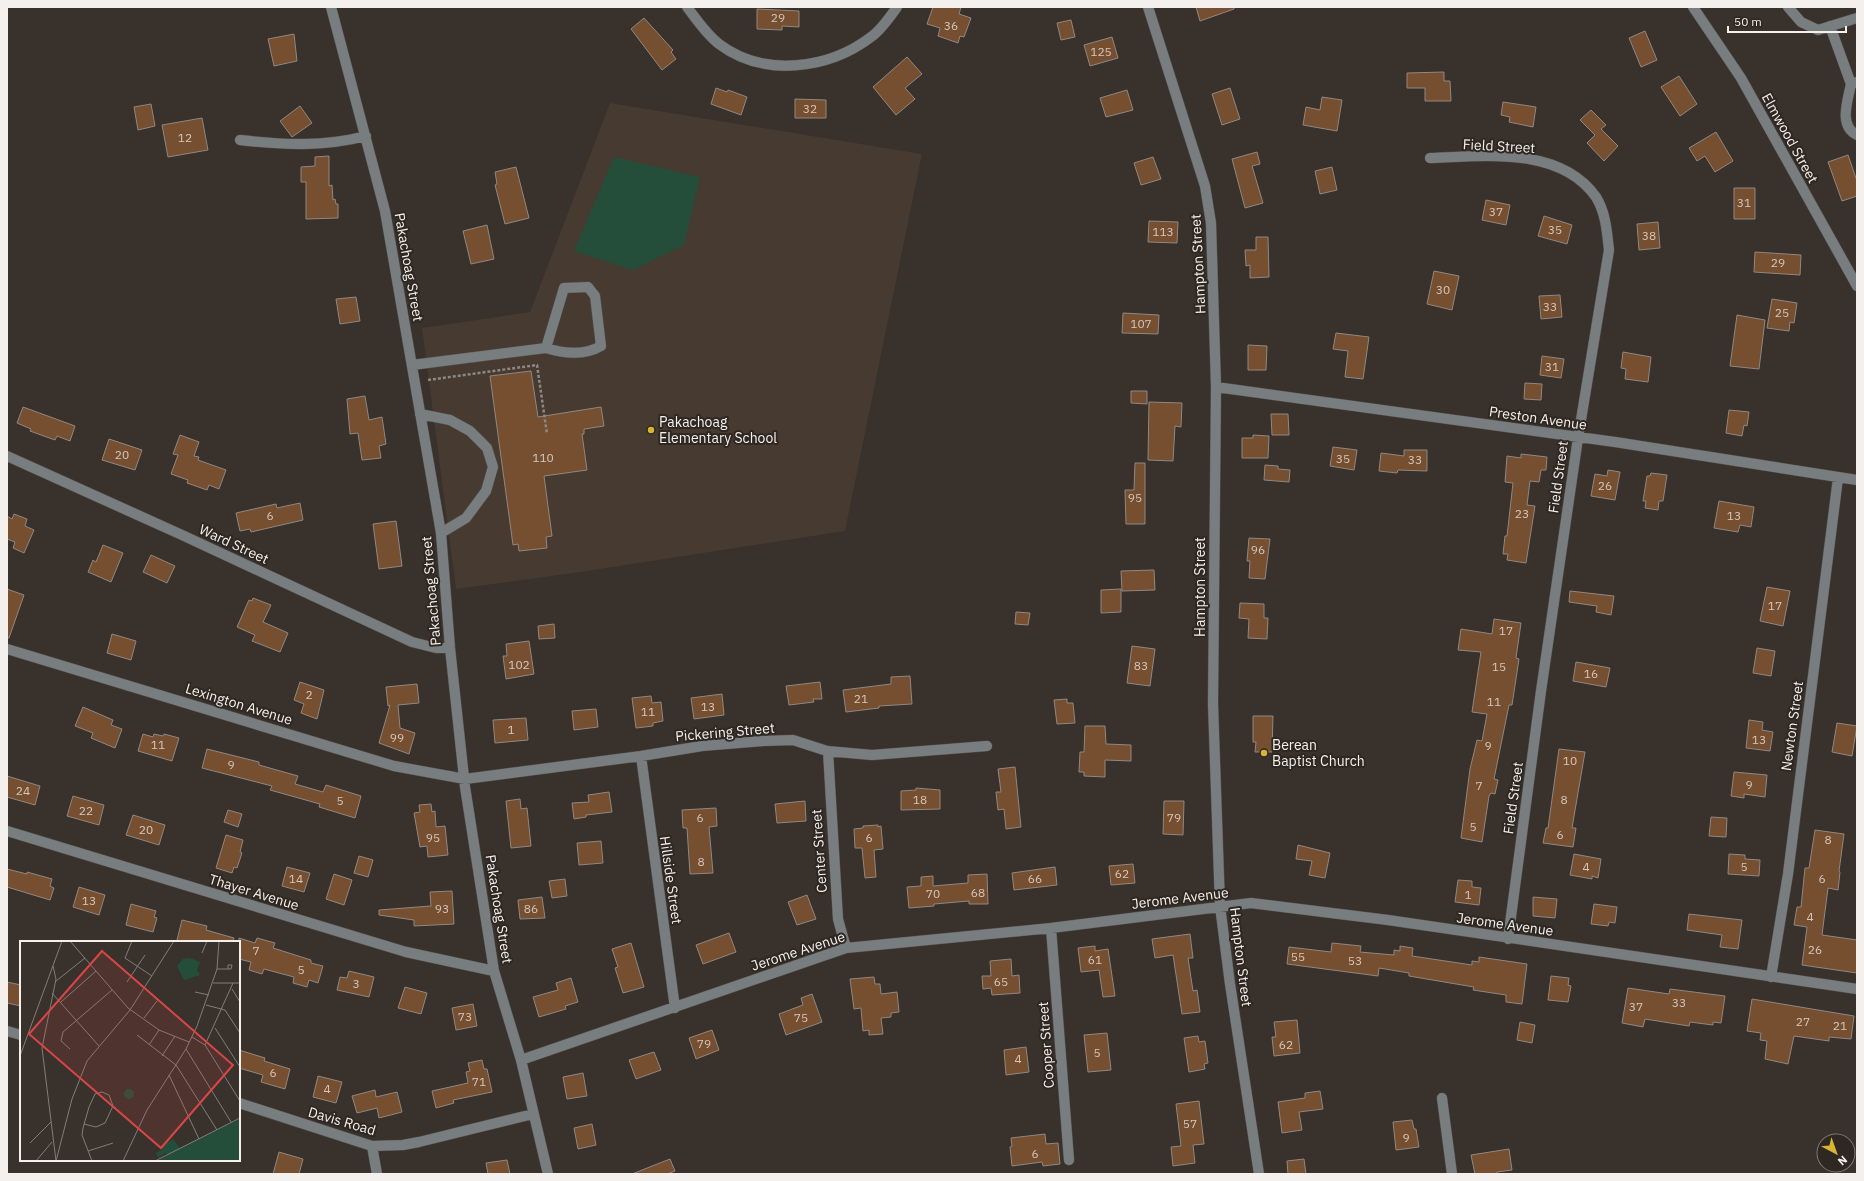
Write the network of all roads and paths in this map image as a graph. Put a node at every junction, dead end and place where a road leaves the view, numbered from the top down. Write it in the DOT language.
graph roads {
  1 [pos="331,7"];
  2 [pos="687,7"];
  3 [pos="897,7"];
  4 [pos="1148,7"];
  5 [pos="1693,7"];
  6 [pos="1788,7"];
  7 [pos="1857,18"];
  8 [pos="1830,26"];
  9 [pos="1854,83"];
  10 [pos="1857,135"];
  11 [pos="366,136"];
  12 [pos="240,140"];
  13 [pos="1430,158"];
  14 [pos="1857,286"];
  15 [pos="546,348"];
  16 [pos="412,365"];
  17 [pos="428,380"];
  18 [pos="1216,387"];
  19 [pos="420,414"];
  20 [pos="548,434"];
  21 [pos="1578,438"];
  22 [pos="7,456"];
  23 [pos="1838,478"];
  24 [pos="1857,480"];
  25 [pos="441,533"];
  26 [pos="450,648"];
  27 [pos="7,649"];
  28 [pos="987,746"];
  29 [pos="828,751"];
  30 [pos="640,756"];
  31 [pos="465,779"];
  32 [pos="7,831"];
  33 [pos="1220,906"];
  34 [pos="1051,928"];
  35 [pos="1508,939"];
  36 [pos="846,948"];
  37 [pos="494,971"];
  38 [pos="1770,977"];
  39 [pos="1857,989"];
  40 [pos="675,1008"];
  41 [pos="7,1031"];
  42 [pos="20,1035"];
  43 [pos="521,1060"];
  44 [pos="1442,1098"];
  45 [pos="240,1104"];
  46 [pos="533,1114"];
  47 [pos="372,1146"];
  48 [pos="1069,1160"];
  49 [pos="378,1174"];
  50 [pos="548,1174"];
  51 [pos="1259,1174"];
  52 [pos="1452,1174"];
  1 -- 11 [label="street, Pakachoag Street"];
  2 -- 3 [label="street"];
  4 -- 18 [label="street, Hampton Street"];
  5 -- 14 [label="street, Elmwood Street"];
  6 -- 8 [label="street"];
  7 -- 8 [label="street"];
  8 -- 9 [label="street"];
  9 -- 10 [label="street"];
  11 -- 12 [label="street"];
  11 -- 16 [label="street, Pakachoag Street"];
  13 -- 21 [label="street, Field Street"];
  15 -- 15 [label="street"];
  15 -- 16 [label="street"];
  16 -- 19 [label="street, Pakachoag Street"];
  17 -- 20 [label="path"];
  18 -- 21 [label="street, Preston Avenue"];
  18 -- 33 [label="street, Hampton Street"];
  19 -- 25 [label="street, Pakachoag Street"];
  19 -- 25 [label="street"];
  21 -- 23 [label="street, Preston Avenue"];
  21 -- 35 [label="street, Field Street"];
  22 -- 26 [label="street, Ward Street"];
  23 -- 24 [label="street, Preston Avenue"];
  23 -- 38 [label="street, Newton Street"];
  25 -- 26 [label="street, Pakachoag Street"];
  26 -- 31 [label="street, Pakachoag Street"];
  27 -- 31 [label="street, Lexington Avenue"];
  28 -- 29 [label="street, Pickering Street"];
  29 -- 30 [label="street, Pickering Street"];
  29 -- 36 [label="street, Center Street"];
  30 -- 31 [label="street, Pickering Street"];
  30 -- 40 [label="street, Hillside Street"];
  31 -- 37 [label="street, Pakachoag Street"];
  32 -- 37 [label="street, Thayer Avenue"];
  33 -- 34 [label="street, Jerome Avenue"];
  33 -- 35 [label="street, Jerome Avenue"];
  33 -- 51 [label="street, Hampton Street"];
  34 -- 36 [label="street, Jerome Avenue"];
  34 -- 48 [label="street, Cooper Street"];
  35 -- 38 [label="street, Jerome Avenue"];
  36 -- 40 [label="street, Jerome Avenue"];
  37 -- 43 [label="street, Pakachoag Street"];
  38 -- 39 [label="street, Jerome Avenue"];
  40 -- 43 [label="street, Jerome Avenue"];
  41 -- 42 [label="street"];
  43 -- 46 [label="street, Pakachoag Street"];
  44 -- 52 [label="street"];
  45 -- 47 [label="street, Davis Road"];
  46 -- 47 [label="street, Davis Road"];
  46 -- 50 [label="street, Pakachoag Street"];
  47 -- 49 [label="street"];
}
